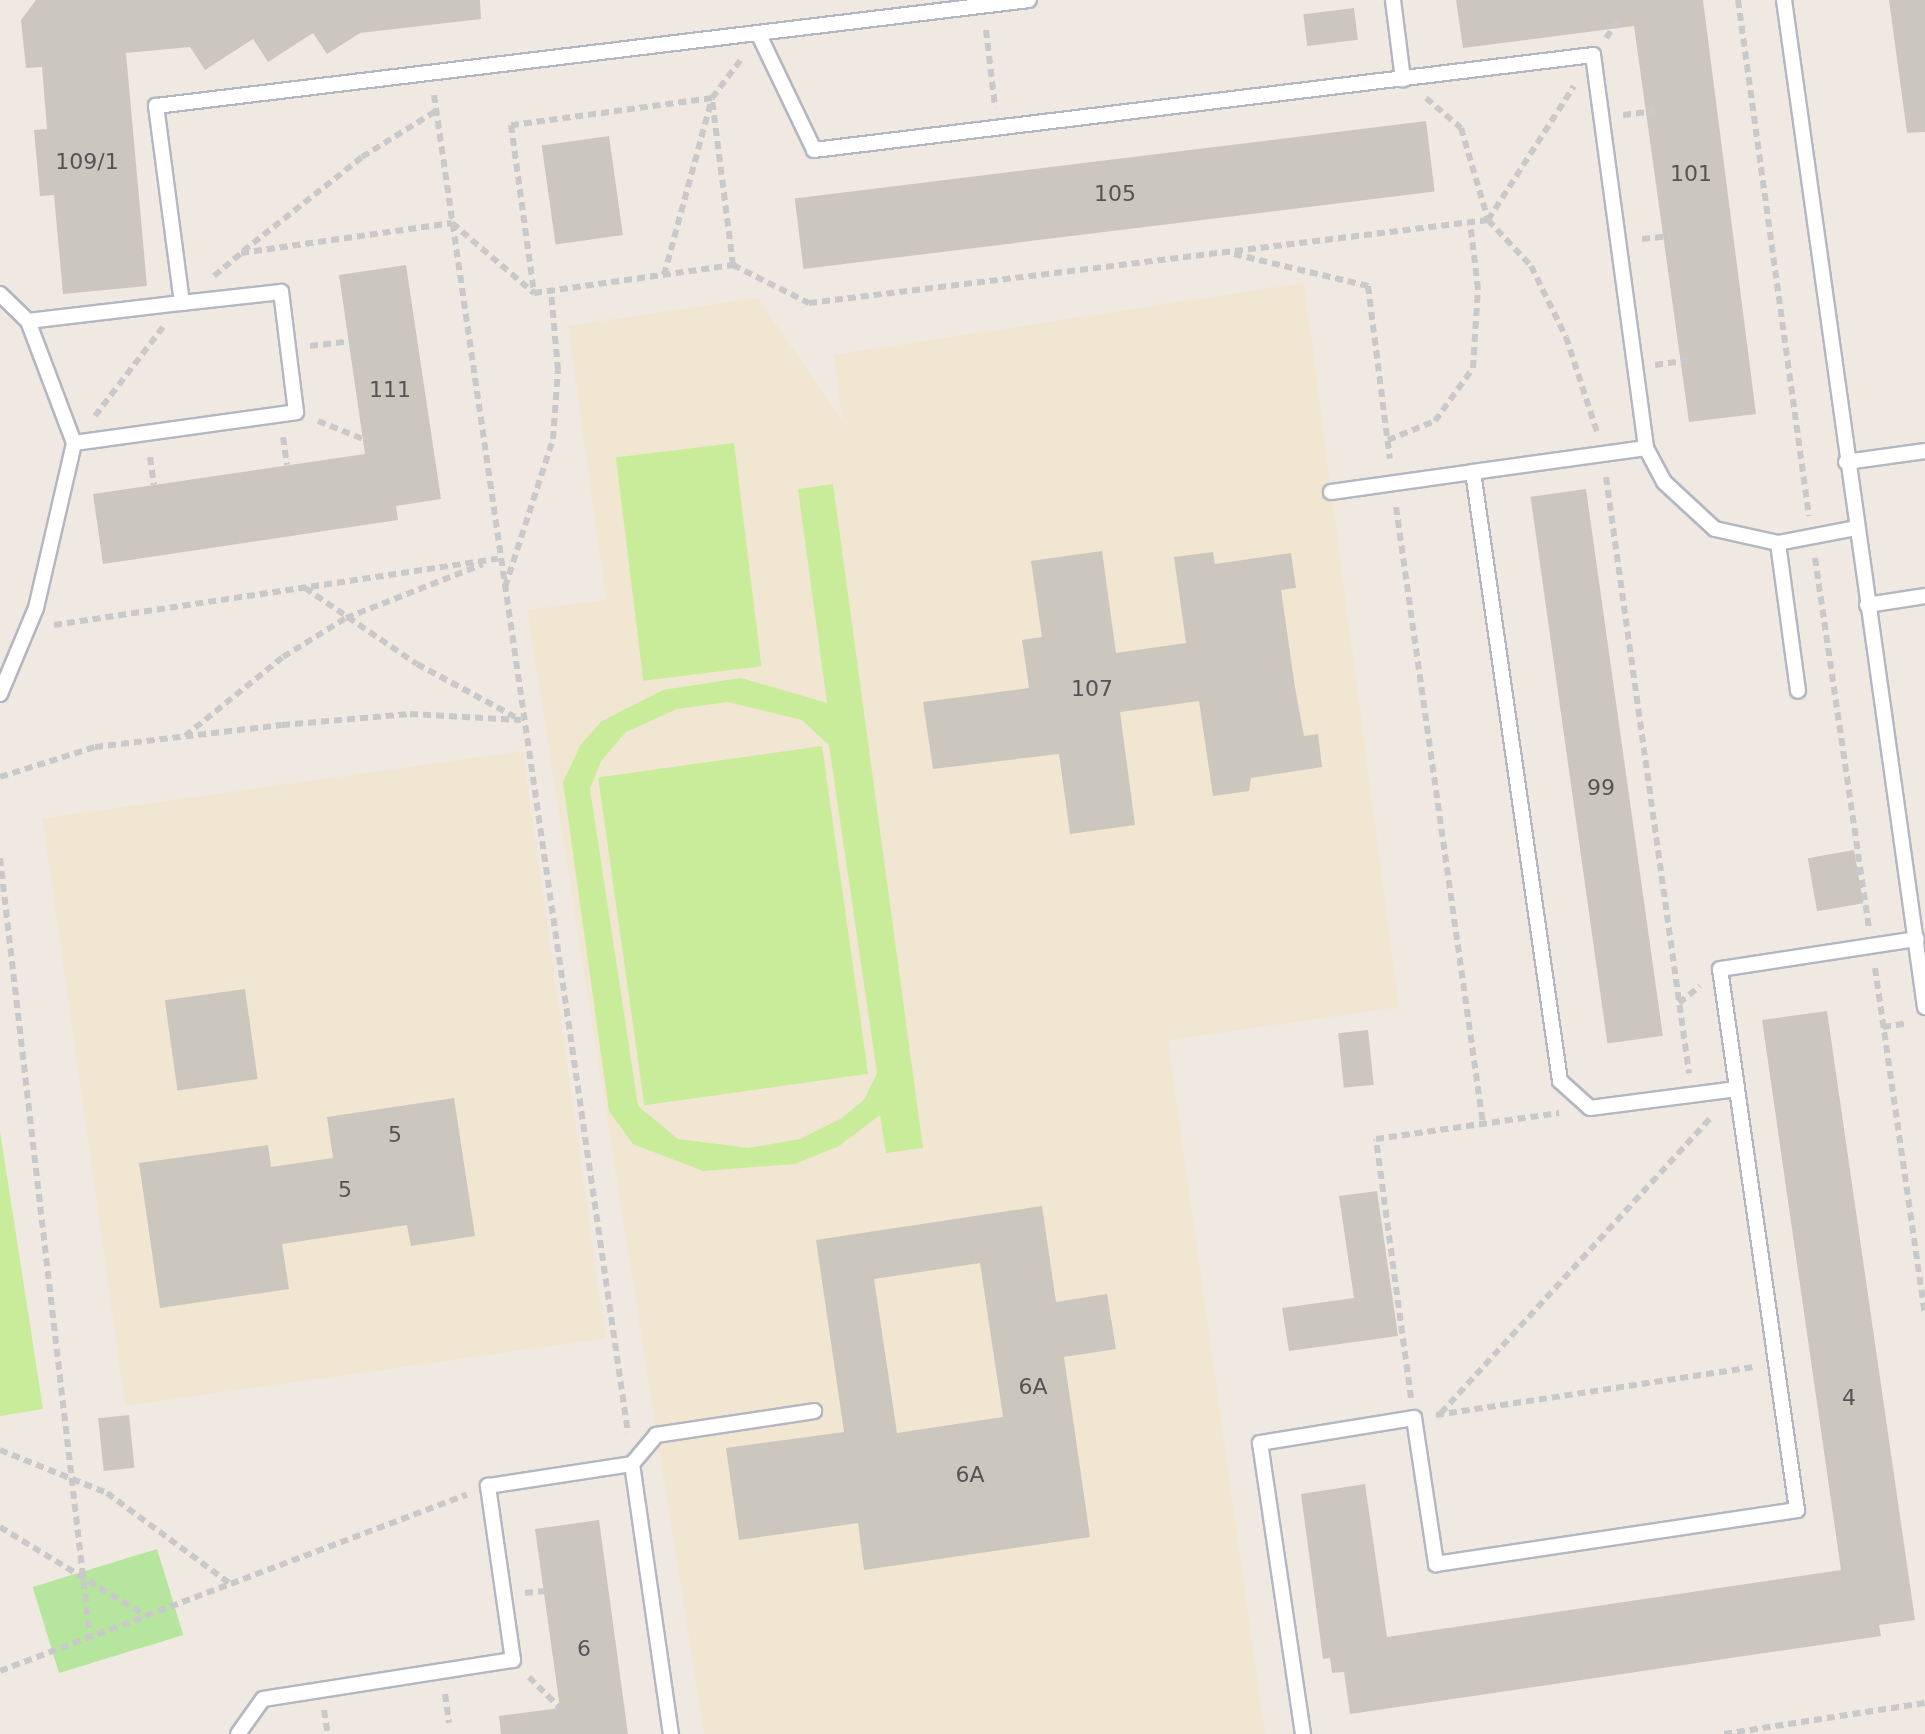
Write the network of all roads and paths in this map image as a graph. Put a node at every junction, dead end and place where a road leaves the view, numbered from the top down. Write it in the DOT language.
graph roads {
  1 [pos="1030,0"];
  2 [pos="1393,0"];
  3 [pos="1738,0"];
  4 [pos="1784,0"];
  5 [pos="983,6"];
  6 [pos="760,34"];
  7 [pos="1593,56"];
  8 [pos="431,72"];
  9 [pos="1404,79"];
  10 [pos="712,98"];
  11 [pos="436,111"];
  12 [pos="997,128"];
  13 [pos="1488,220"];
  14 [pos="1470,222"];
  15 [pos="452,223"];
  16 [pos="1226,252"];
  17 [pos="241,253"];
  18 [pos="733,265"];
  19 [pos="664,275"];
  20 [pos="551,291"];
  21 [pos="534,293"];
  22 [pos="0,294"];
  23 [pos="182,304"];
  24 [pos="28,321"];
  25 [pos="348,341"];
  26 [pos="288,348"];
  27 [pos="296,412"];
  28 [pos="363,439"];
  29 [pos="1388,440"];
  30 [pos="74,443"];
  31 [pos="1646,448"];
  32 [pos="1925,451"];
  33 [pos="1602,454"];
  34 [pos="1846,462"];
  35 [pos="1473,472"];
  36 [pos="1393,483"];
  37 [pos="1331,492"];
  38 [pos="1856,528"];
  39 [pos="1812,538"];
  40 [pos="1778,543"];
  41 [pos="498,559"];
  42 [pos="304,588"];
  43 [pos="503,592"];
  44 [pos="1925,596"];
  45 [pos="1867,605"];
  46 [pos="346,618"];
  47 [pos="27,629"];
  48 [pos="1798,691"];
  49 [pos="0,694"];
  50 [pos="521,720"];
  51 [pos="184,737"];
  52 [pos="0,777"];
  53 [pos="0,858"];
  54 [pos="1917,939"];
  55 [pos="1872,947"];
  56 [pos="1923,972"];
  57 [pos="1925,1007"];
  58 [pos="1737,1089"];
  59 [pos="1692,1094"];
  60 [pos="1590,1108"];
  61 [pos="1483,1124"];
  62 [pos="1925,1314"];
  63 [pos="1776,1364"];
  64 [pos="814,1411"];
  65 [pos="1440,1415"];
  66 [pos="1414,1418"];
  67 [pos="0,1450"];
  68 [pos="632,1464"];
  69 [pos="72,1477"];
  70 [pos="488,1486"];
  71 [pos="0,1527"];
  72 [pos="84,1581"];
  73 [pos="230,1584"];
  74 [pos="146,1616"];
  75 [pos="90,1637"];
  76 [pos="513,1660"];
  77 [pos="0,1671"];
  78 [pos="1925,1703"];
  79 [pos="560,1708"];
  80 [pos="238,1734"];
  81 [pos="671,1734"];
  82 [pos="1303,1734"];
  83 [pos="1724,1734"];
  1 -- 5 [label="lane"];
  2 -- 9 [label="lane"];
  3 -- 39 [label="path"];
  4 -- 34 [label="lane"];
  5 -- 6 [label="lane"];
  5 -- 12 [label="path"];
  6 -- 8 [label="lane"];
  6 -- 10 [label="path"];
  6 -- 12 [label="lane"];
  7 -- 9 [label="lane"];
  7 -- 13 [label="path"];
  7 -- 31 [label="lane"];
  8 -- 11 [label="path"];
  8 -- 23 [label="lane"];
  9 -- 12 [label="lane"];
  9 -- 13 [label="path"];
  10 -- 18 [label="path"];
  10 -- 19 [label="path"];
  10 -- 21 [label="path"];
  11 -- 15 [label="path"];
  11 -- 17 [label="path"];
  13 -- 14 [label="path"];
  13 -- 33 [label="path"];
  14 -- 16 [label="path"];
  14 -- 29 [label="path"];
  15 -- 17 [label="path"];
  15 -- 21 [label="path"];
  15 -- 41 [label="path"];
  16 -- 18 [label="path"];
  16 -- 29 [label="path"];
  17 -- 23 [label="path"];
  18 -- 19 [label="path"];
  19 -- 20 [label="path"];
  20 -- 21 [label="path"];
  20 -- 43 [label="path"];
  22 -- 24 [label="lane"];
  23 -- 24 [label="lane"];
  23 -- 26 [label="lane"];
  23 -- 30 [label="path"];
  24 -- 30 [label="lane"];
  25 -- 26 [label="path"];
  26 -- 27 [label="lane"];
  27 -- 28 [label="path"];
  27 -- 30 [label="lane"];
  29 -- 36 [label="path"];
  30 -- 47 [label="lane"];
  31 -- 33 [label="lane"];
  31 -- 40 [label="lane"];
  32 -- 34 [label="lane"];
  33 -- 35 [label="lane"];
  33 -- 59 [label="path"];
  34 -- 38 [label="lane"];
  35 -- 36 [label="lane"];
  35 -- 60 [label="lane"];
  36 -- 37 [label="lane"];
  36 -- 61 [label="path"];
  38 -- 39 [label="lane"];
  38 -- 45 [label="lane"];
  39 -- 40 [label="lane"];
  39 -- 55 [label="path"];
  40 -- 48 [label="lane"];
  41 -- 42 [label="path"];
  41 -- 43 [label="path"];
  41 -- 46 [label="path"];
  42 -- 46 [label="path"];
  42 -- 47 [label="path"];
  43 -- 50 [label="path"];
  44 -- 45 [label="lane"];
  45 -- 54 [label="lane"];
  46 -- 50 [label="path"];
  46 -- 51 [label="path"];
  47 -- 49 [label="lane"];
  50 -- 51 [label="path"];
  50 -- 68 [label="path"];
  51 -- 52 [label="path"];
  53 -- 69 [label="path"];
  54 -- 55 [label="lane"];
  54 -- 56 [label="lane"];
  55 -- 58 [label="lane"];
  55 -- 62 [label="path"];
  56 -- 57 [label="lane"];
  58 -- 59 [label="lane"];
  58 -- 63 [label="lane"];
  58 -- 65 [label="path"];
  59 -- 60 [label="lane"];
  60 -- 61 [label="path"];
  61 -- 66 [label="path"];
  63 -- 65 [label="path"];
  63 -- 66 [label="lane"];
  64 -- 68 [label="lane"];
  65 -- 66 [label="path"];
  66 -- 82 [label="lane"];
  67 -- 69 [label="path"];
  68 -- 70 [label="lane"];
  68 -- 81 [label="lane"];
  69 -- 72 [label="path"];
  69 -- 73 [label="path"];
  70 -- 73 [label="path"];
  70 -- 76 [label="lane"];
  71 -- 72 [label="path"];
  72 -- 74 [label="path"];
  72 -- 75 [label="path"];
  73 -- 74 [label="path"];
  74 -- 75 [label="path"];
  75 -- 77 [label="path"];
  76 -- 79 [label="path"];
  76 -- 80 [label="lane"];
  78 -- 83 [label="path"];
}
